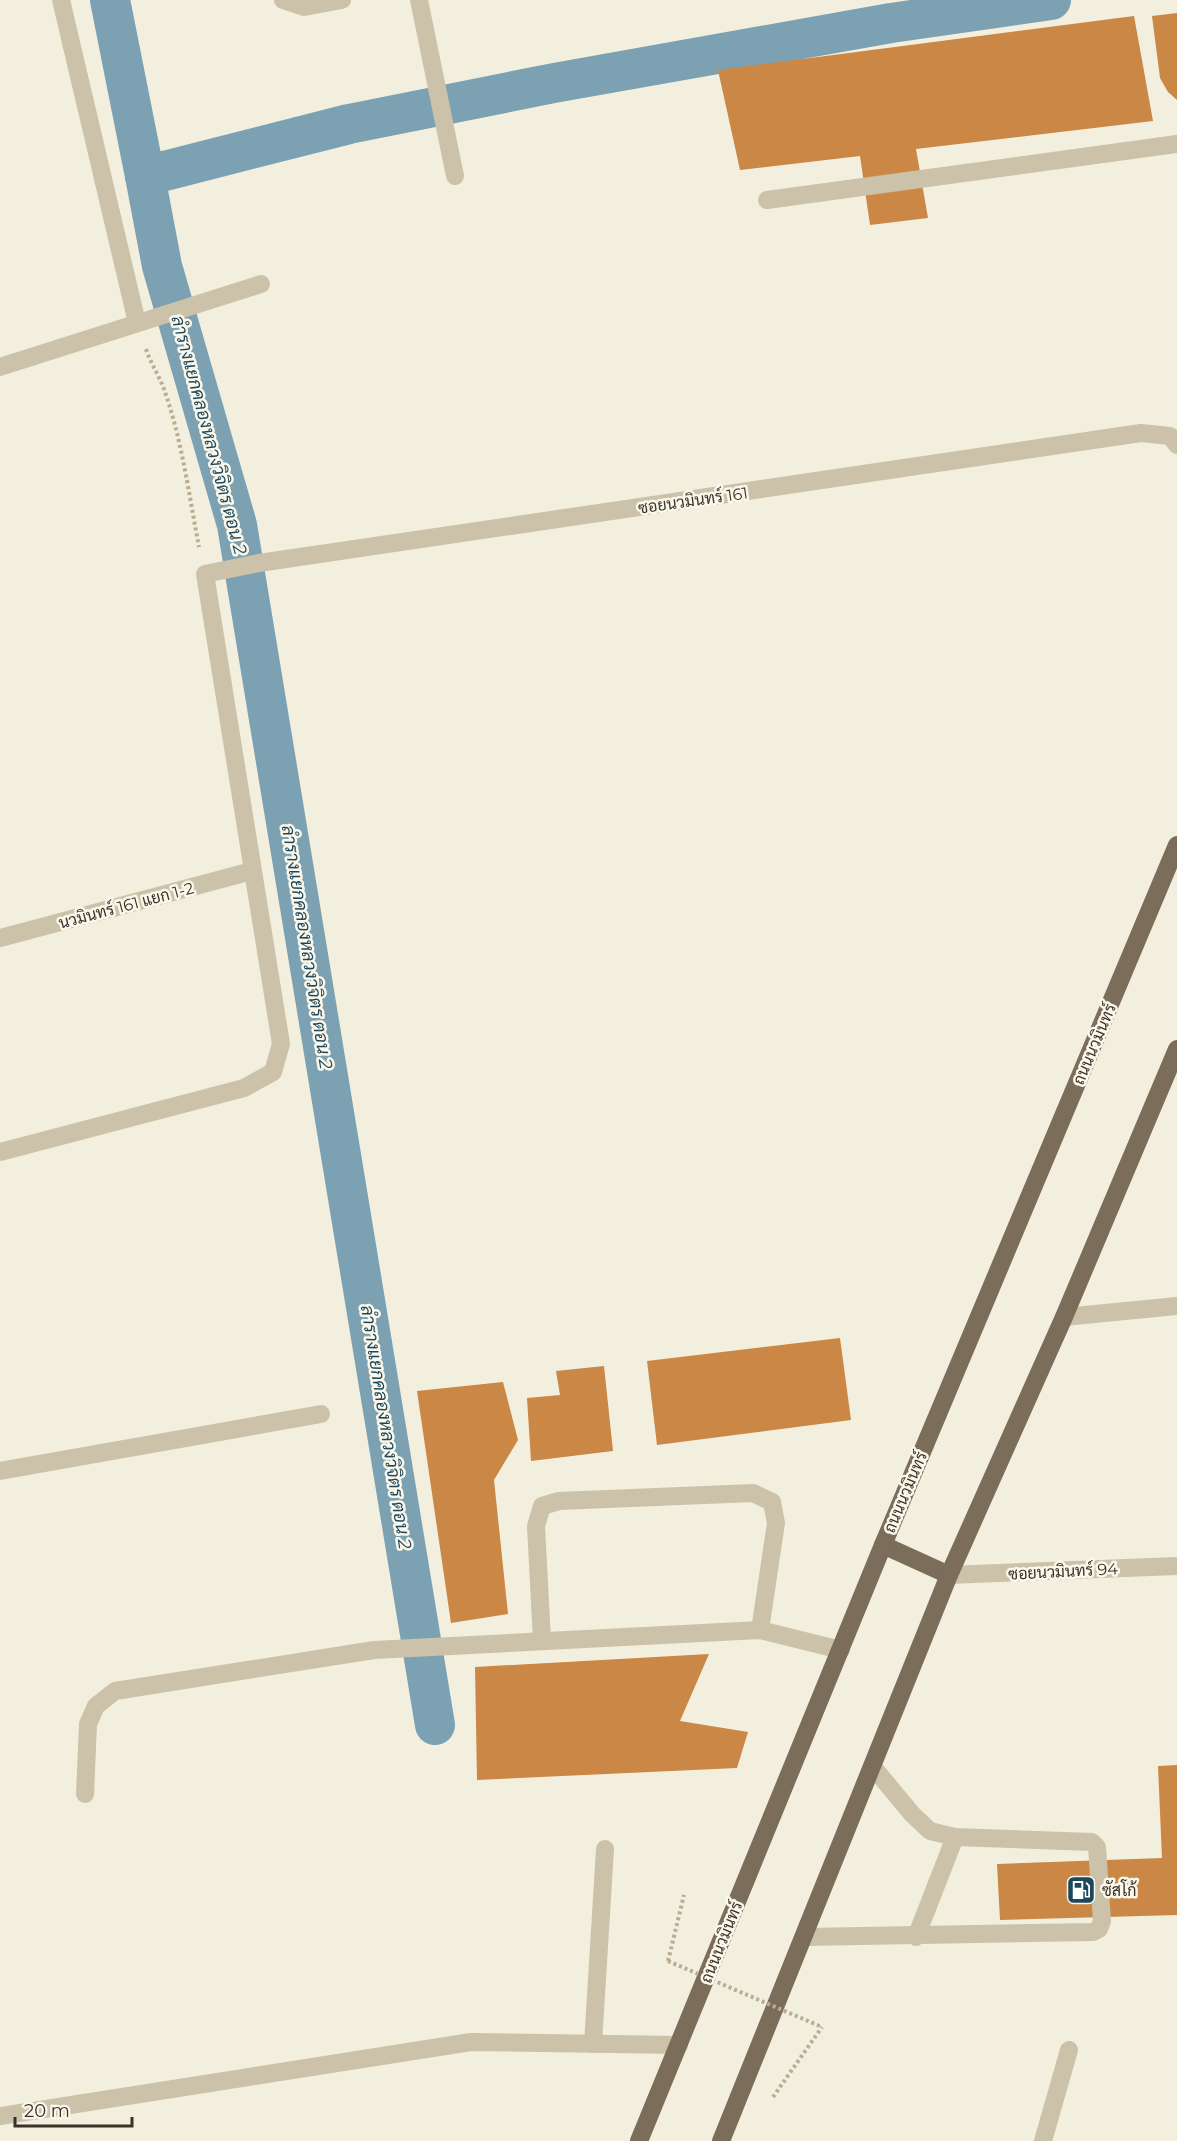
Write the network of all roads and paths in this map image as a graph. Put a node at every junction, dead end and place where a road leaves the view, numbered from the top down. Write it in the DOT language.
graph roads {
  1 [pos="61,0"];
  2 [pos="283,0"];
  3 [pos="342,0"];
  4 [pos="418,0"];
  5 [pos="1177,144"];
  6 [pos="455,176"];
  7 [pos="767,200"];
  8 [pos="261,284"];
  9 [pos="139,323"];
  10 [pos="0,367"];
  11 [pos="1177,445"];
  12 [pos="214,572"];
  13 [pos="1177,845"];
  14 [pos="252,871"];
  15 [pos="0,939"];
  16 [pos="1177,1049"];
  17 [pos="0,1152"];
  18 [pos="1177,1306"];
  19 [pos="1064,1317"];
  20 [pos="321,1414"];
  21 [pos="0,1471"];
  22 [pos="883,1545"];
  23 [pos="1177,1566"];
  24 [pos="949,1575"];
  25 [pos="760,1630"];
  26 [pos="542,1641"];
  27 [pos="841,1650"];
  28 [pos="873,1767"];
  29 [pos="85,1794"];
  30 [pos="955,1837"];
  31 [pos="605,1849"];
  32 [pos="684,1894"];
  33 [pos="916,1936"];
  34 [pos="804,1937"];
  35 [pos="593,2044"];
  36 [pos="679,2045"];
  37 [pos="1069,2050"];
  38 [pos="773,2097"];
  39 [pos="0,2116"];
  40 [pos="639,2141"];
  41 [pos="721,2141"];
  42 [pos="1043,2141"];
  1 -- 9 [label="street"];
  2 -- 3 [label="street"];
  4 -- 6 [label="street"];
  5 -- 7 [label="street"];
  8 -- 9 [label="street"];
  9 -- 10 [label="street"];
  9 -- 12 [label="path"];
  11 -- 12 [label="street, ซอยนวมินทร์ 161"];
  12 -- 14 [label="street"];
  13 -- 22 [label="main road, ถนนนวมินทร์"];
  14 -- 15 [label="street, นวมินทร์ 161 แยก 1-2"];
  14 -- 17 [label="street"];
  16 -- 19 [label="main road"];
  18 -- 19 [label="street"];
  19 -- 24 [label="main road"];
  20 -- 21 [label="street"];
  22 -- 24 [label="main road"];
  22 -- 27 [label="main road, ถนนนวมินทร์"];
  23 -- 24 [label="street, ซอยนวมินทร์ 94"];
  24 -- 28 [label="main road"];
  25 -- 26 [label="street"];
  25 -- 26 [label="street"];
  25 -- 27 [label="street"];
  26 -- 29 [label="street"];
  27 -- 36 [label="main road, ถนนนวมินทร์"];
  28 -- 30 [label="street"];
  28 -- 34 [label="main road"];
  30 -- 33 [label="street"];
  30 -- 33 [label="street"];
  31 -- 35 [label="street"];
  32 -- 38 [label="path, bridge"];
  33 -- 34 [label="street"];
  34 -- 41 [label="main road"];
  35 -- 36 [label="street"];
  35 -- 39 [label="street"];
  36 -- 40 [label="main road, ถนนนวมินทร์"];
  37 -- 42 [label="street"];
}
